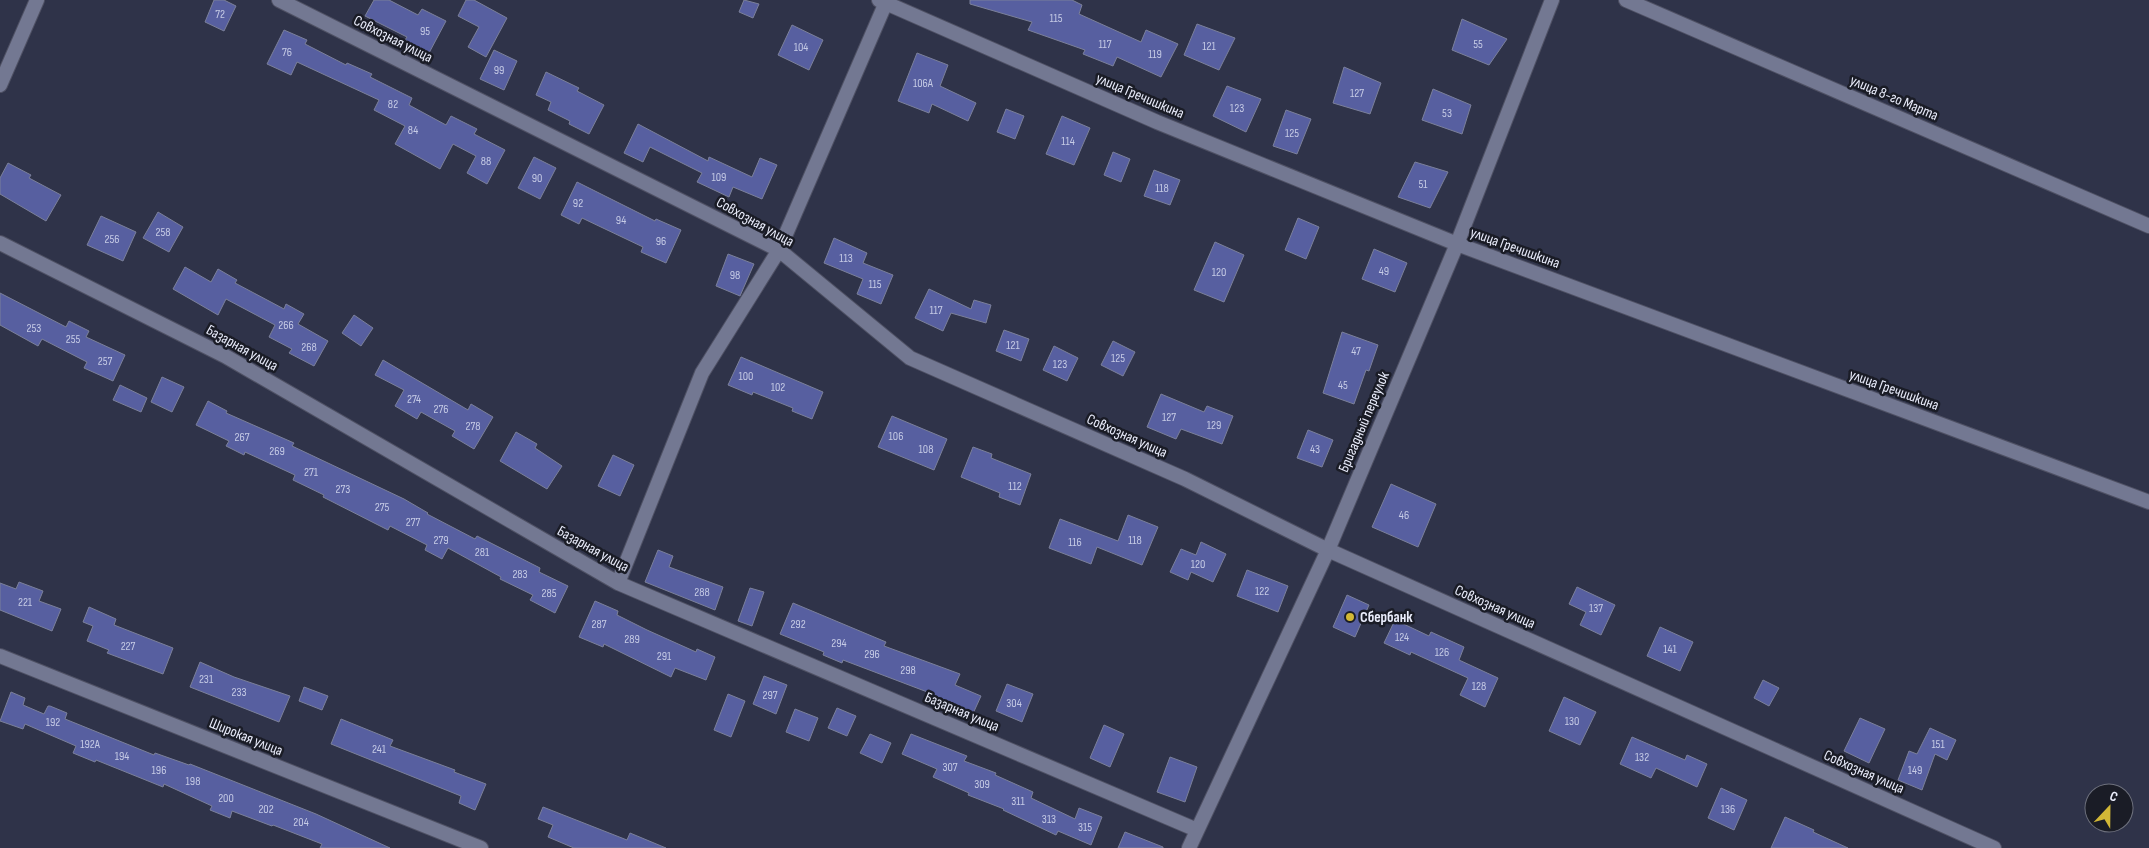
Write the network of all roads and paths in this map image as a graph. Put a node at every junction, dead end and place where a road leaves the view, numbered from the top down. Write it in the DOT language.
graph roads {
  1 [pos="37,0"];
  2 [pos="279,0"];
  3 [pos="1552,0"];
  4 [pos="1626,0"];
  5 [pos="884,1"];
  6 [pos="0,85"];
  7 [pos="2149,226"];
  8 [pos="0,243"];
  9 [pos="1457,244"];
  10 [pos="779,250"];
  11 [pos="2149,502"];
  12 [pos="1328,550"];
  13 [pos="618,583"];
  14 [pos="0,656"];
  15 [pos="1197,830"];
  16 [pos="481,848"];
  17 [pos="1189,848"];
  18 [pos="1994,848"];
  1 -- 6 [label="street"];
  2 -- 10 [label="street, Совхозная улица"];
  3 -- 9 [label="street, Бригадный переулок"];
  4 -- 7 [label="street, улица 8-го Марта"];
  5 -- 9 [label="street, улица Гречишкина"];
  5 -- 10 [label="street"];
  8 -- 13 [label="street, Базарная улица"];
  9 -- 11 [label="street, улица Гречишкина"];
  9 -- 12 [label="street, Бригадный переулок"];
  10 -- 12 [label="street, Совхозная улица"];
  10 -- 13 [label="street"];
  12 -- 15 [label="street, Бригадный переулок"];
  12 -- 18 [label="street, Совхозная улица"];
  13 -- 15 [label="street, Базарная улица"];
  14 -- 16 [label="street, Широкая улица"];
  15 -- 17 [label="street, Бригадный переулок"];
}
